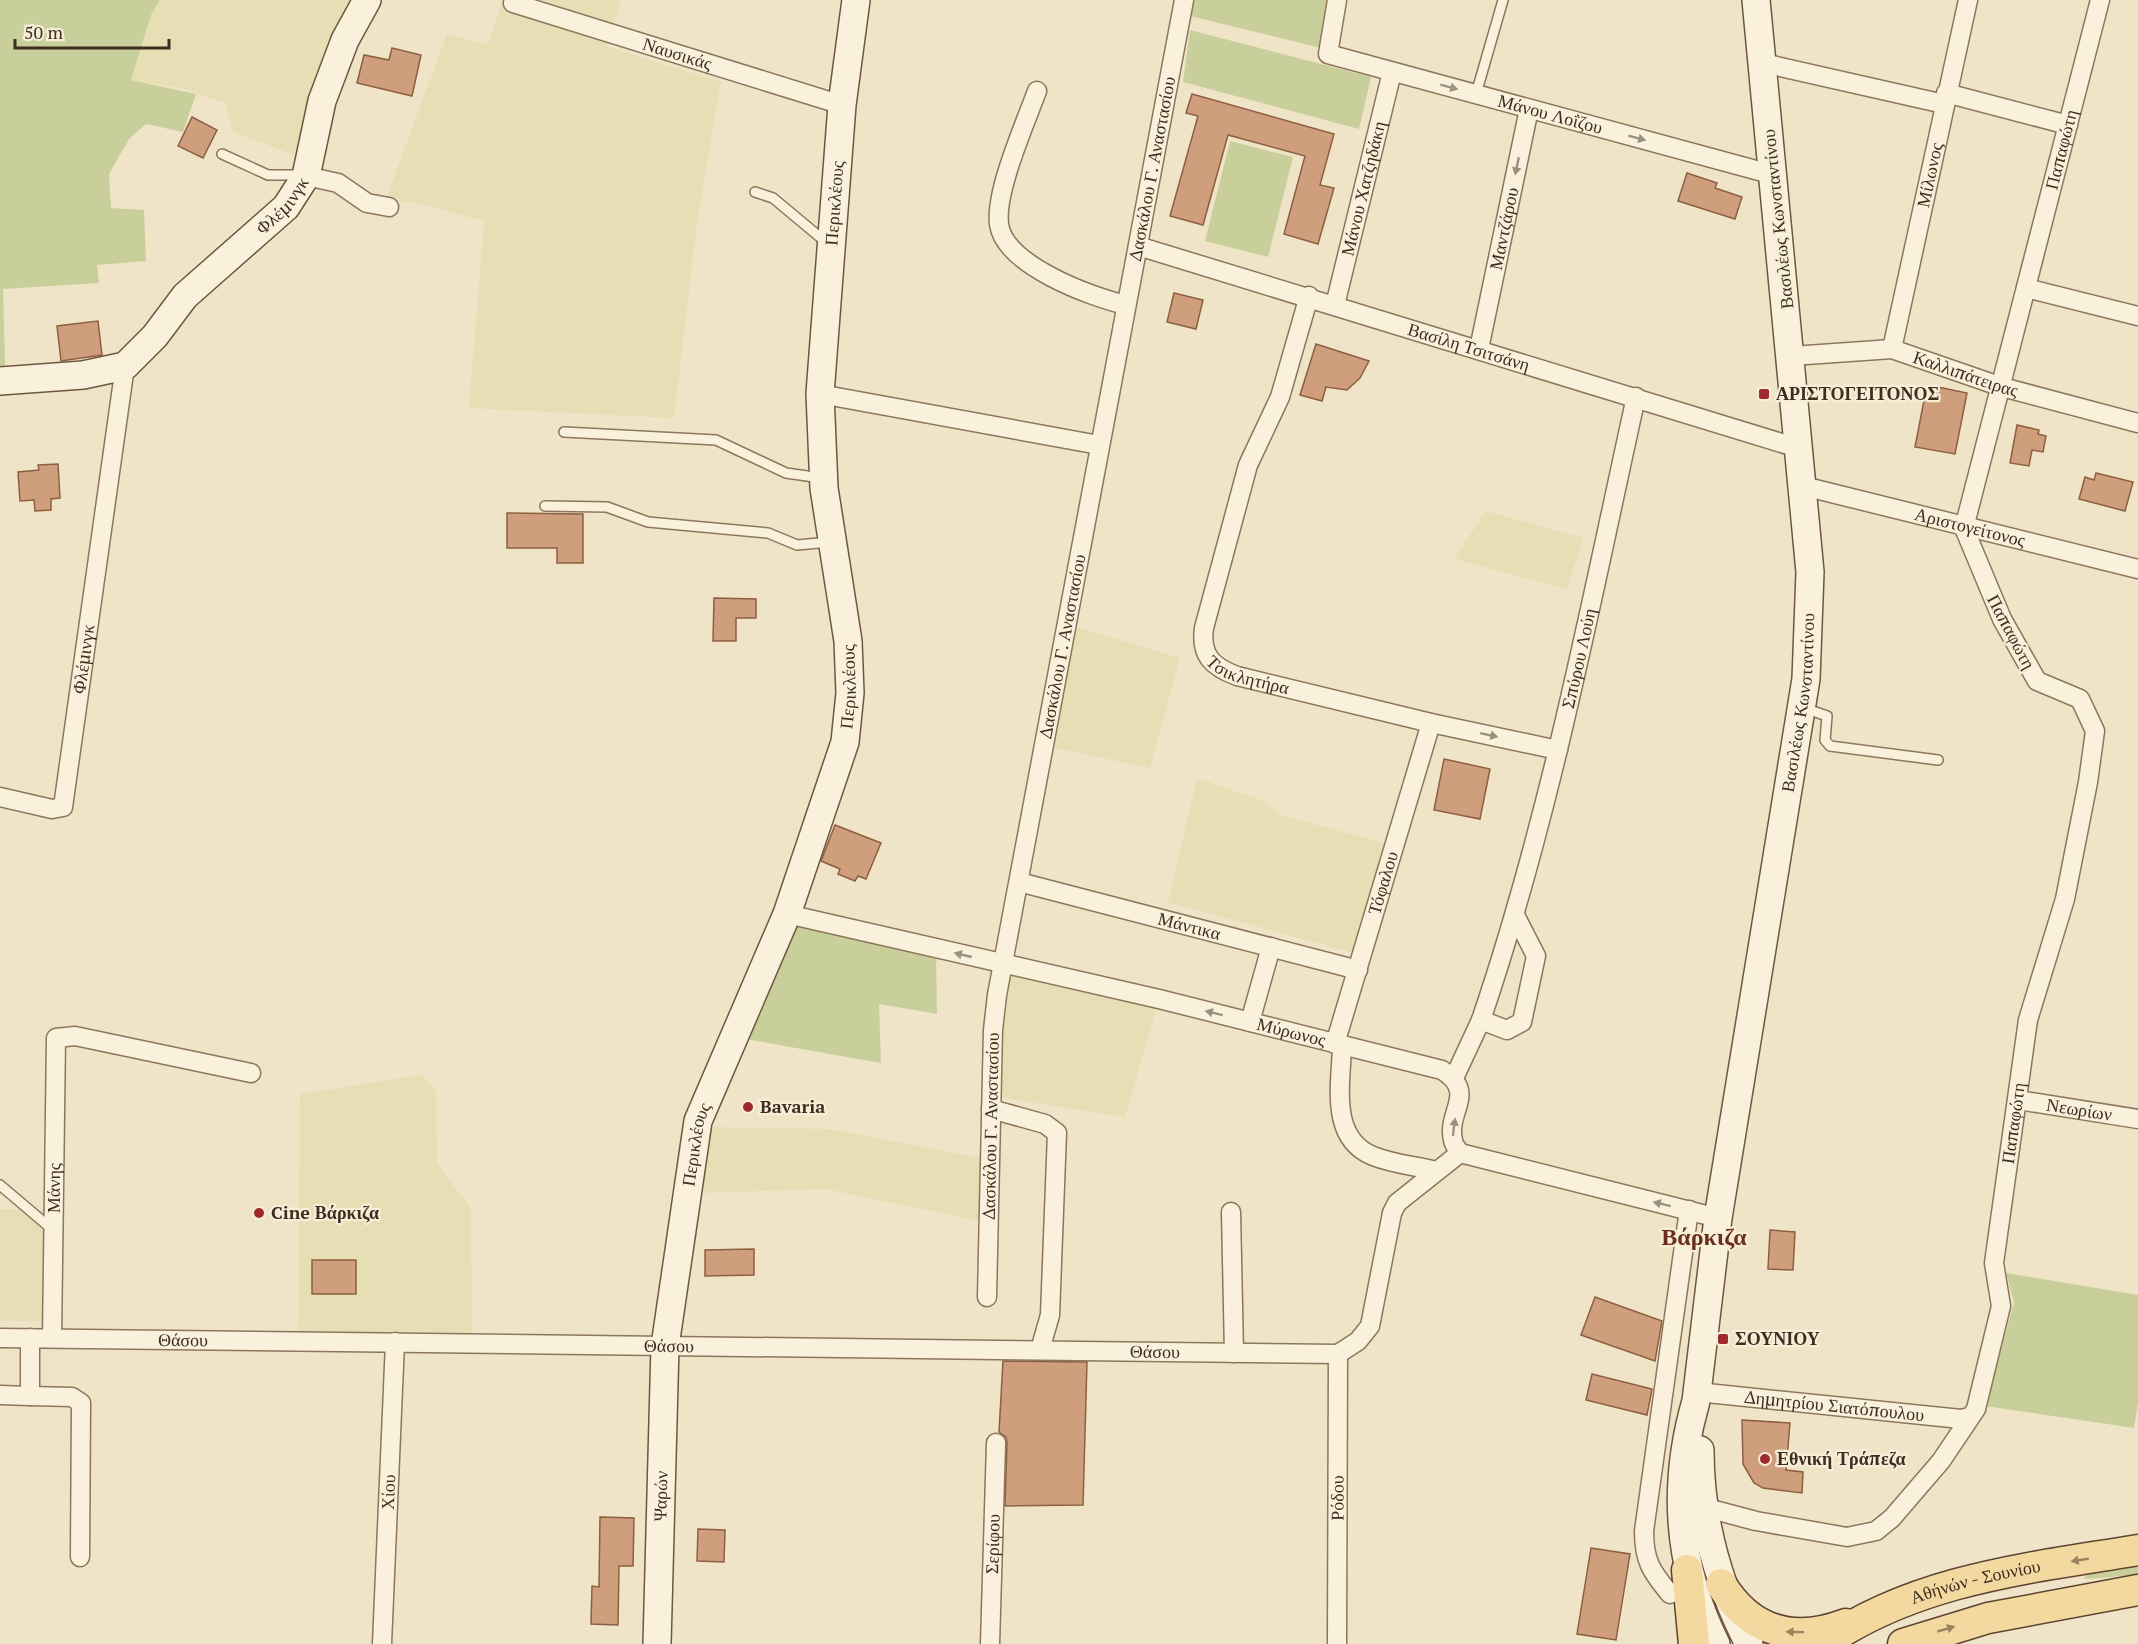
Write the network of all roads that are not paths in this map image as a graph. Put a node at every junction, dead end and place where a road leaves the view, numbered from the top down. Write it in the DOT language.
graph roads {
  1 [pos="367,0"];
  2 [pos="856,0"];
  3 [pos="1184,0"];
  4 [pos="1337,0"];
  5 [pos="1503,0"];
  6 [pos="1756,0"];
  7 [pos="1968,0"];
  8 [pos="2100,0"];
  9 [pos="513,3"];
  10 [pos="1763,63"];
  11 [pos="1392,72"];
  12 [pos="1036,91"];
  13 [pos="1476,94"];
  14 [pos="1945,98"];
  15 [pos="842,105"];
  16 [pos="1529,109"];
  17 [pos="2068,124"];
  18 [pos="222,154"];
  19 [pos="1774,174"];
  20 [pos="306,176"];
  21 [pos="754,192"];
  22 [pos="389,207"];
  23 [pos="831,246"];
  24 [pos="1138,246"];
  25 [pos="2026,288"];
  26 [pos="1309,297"];
  27 [pos="1126,305"];
  28 [pos="1335,305"];
  29 [pos="2138,316"];
  30 [pos="1479,349"];
  31 [pos="1892,349"];
  32 [pos="1792,356"];
  33 [pos="125,366"];
  34 [pos="0,381"];
  35 [pos="2002,387"];
  36 [pos="820,394"];
  37 [pos="1636,397"];
  38 [pos="2138,423"];
  39 [pos="564,432"];
  40 [pos="1099,445"];
  41 [pos="1801,449"];
  42 [pos="824,478"];
  43 [pos="1803,486"];
  44 [pos="545,506"];
  45 [pos="1964,528"];
  46 [pos="833,542"];
  47 [pos="2138,569"];
  48 [pos="1802,707"];
  49 [pos="1431,723"];
  50 [pos="1558,750"];
  51 [pos="1938,760"];
  52 [pos="0,797"];
  53 [pos="1018,882"];
  54 [pos="787,914"];
  55 [pos="1516,917"];
  56 [pos="1271,947"];
  57 [pos="1003,964"];
  58 [pos="1358,970"];
  59 [pos="1481,1020"];
  60 [pos="1250,1022"];
  61 [pos="1339,1045"];
  62 [pos="251,1073"];
  63 [pos="1454,1077"];
  64 [pos="2018,1100"];
  65 [pos="991,1109"];
  66 [pos="2138,1119"];
  67 [pos="1460,1153"];
  68 [pos="1436,1171"];
  69 [pos="0,1185"];
  70 [pos="1689,1210"];
  71 [pos="1231,1212"];
  72 [pos="1718,1218"];
  73 [pos="53,1230"];
  74 [pos="987,1297"];
  75 [pos="0,1338"];
  76 [pos="30,1338"];
  77 [pos="52,1338"];
  78 [pos="395,1342"];
  79 [pos="665,1346"];
  80 [pos="1040,1350"];
  81 [pos="1234,1353"];
  82 [pos="1338,1354"];
  83 [pos="0,1395"];
  84 [pos="30,1395"];
  85 [pos="1697,1396"];
  86 [pos="1970,1417"];
  87 [pos="996,1443"];
  88 [pos="1703,1507"];
  89 [pos="2138,1550"];
  90 [pos="80,1557"];
  91 [pos="1687,1570"];
  92 [pos="1721,1584"];
  93 [pos="2138,1590"];
  94 [pos="1670,1594"];
  95 [pos="1891,1606"];
  96 [pos="382,1644"];
  97 [pos="657,1644"];
  98 [pos="990,1644"];
  99 [pos="1337,1644"];
  100 [pos="1694,1644"];
  101 [pos="1716,1644"];
  102 [pos="1749,1644"];
  103 [pos="1823,1644"];
  104 [pos="1903,1644"];
  1 -- 20 [label="street, Φλέμινγκ"];
  2 -- 15 [label="street, Περικλέους"];
  3 -- 24 [label="street, Δασκάλου Γ. Αναστασίου"];
  4 -- 11 [label="street, Μάνου Λοΐζου"];
  5 -- 13 [label="lane"];
  6 -- 10 [label="street, Βασιλέως Κωνσταντίνου"];
  7 -- 14 [label="street, Μίλωνος"];
  8 -- 17 [label="street, Παπαφώτη"];
  9 -- 15 [label="street, Ναυσικάς"];
  10 -- 14 [label="street"];
  10 -- 19 [label="street, Βασιλέως Κωνσταντίνου"];
  11 -- 13 [label="street, Μάνου Λοΐζου, one-way"];
  11 -- 28 [label="street, Μάνου Χατζηδάκη"];
  12 -- 27 [label="street"];
  13 -- 16 [label="street, Μάνου Λοΐζου"];
  14 -- 17 [label="street"];
  14 -- 31 [label="street, Μίλωνος"];
  15 -- 23 [label="street, Περικλέους"];
  16 -- 19 [label="street, Μάνου Λοΐζου, one-way"];
  16 -- 30 [label="street, Μαντζάρου, one-way"];
  17 -- 25 [label="street, Παπαφώτη"];
  18 -- 20 [label="lane"];
  19 -- 32 [label="street, Βασιλέως Κωνσταντίνου"];
  20 -- 22 [label="street"];
  20 -- 33 [label="street, Φλέμινγκ"];
  21 -- 23 [label="lane"];
  23 -- 36 [label="street, Περικλέους"];
  24 -- 26 [label="street, Βασίλη Τσιτσάνη"];
  24 -- 27 [label="street, Δασκάλου Γ. Αναστασίου"];
  25 -- 29 [label="street"];
  25 -- 35 [label="street, Παπαφώτη"];
  26 -- 28 [label="street, Βασίλη Τσιτσάνη"];
  26 -- 49 [label="street, Τσικλητήρα"];
  27 -- 40 [label="street, Δασκάλου Γ. Αναστασίου"];
  28 -- 30 [label="street, Βασίλη Τσιτσάνη"];
  30 -- 37 [label="street, Βασίλη Τσιτσάνη"];
  31 -- 32 [label="street, Καλλιπάτειρας"];
  31 -- 35 [label="street, Καλλιπάτειρας"];
  32 -- 41 [label="street, Βασιλέως Κωνσταντίνου"];
  33 -- 34 [label="street"];
  33 -- 52 [label="street, Φλέμινγκ"];
  35 -- 38 [label="street, Καλλιπάτειρας"];
  35 -- 45 [label="street, Παπαφώτη"];
  36 -- 40 [label="street"];
  36 -- 42 [label="street, Περικλέους"];
  37 -- 41 [label="street, Βασίλη Τσιτσάνη"];
  37 -- 50 [label="street, Σπύρου Λούη"];
  39 -- 42 [label="lane"];
  40 -- 53 [label="street, Δασκάλου Γ. Αναστασίου"];
  41 -- 43 [label="street, Βασιλέως Κωνσταντίνου"];
  42 -- 46 [label="street, Περικλέους"];
  43 -- 45 [label="street, Αριστογείτονος"];
  43 -- 48 [label="street, Βασιλέως Κωνσταντίνου"];
  44 -- 46 [label="lane"];
  45 -- 47 [label="street, Αριστογείτονος"];
  45 -- 64 [label="street, Παπαφώτη"];
  46 -- 54 [label="street, Περικλέους"];
  48 -- 51 [label="lane"];
  48 -- 72 [label="street, Βασιλέως Κωνσταντίνου"];
  49 -- 50 [label="street, Τσικλητήρα, one-way"];
  49 -- 58 [label="street, Τόφαλου"];
  50 -- 55 [label="street, Σπύρου Λούη"];
  53 -- 56 [label="street, Μάντικα"];
  53 -- 57 [label="street, Δασκάλου Γ. Αναστασίου"];
  57 -- 54 [label="street, Μύρωνος, one-way"];
  54 -- 79 [label="street, Περικλέους"];
  55 -- 59 [label="street, Σπύρου Λούη"];
  55 -- 59 [label="street"];
  56 -- 58 [label="street, Μάντικα"];
  56 -- 60 [label="street"];
  60 -- 57 [label="street, Μύρωνος, one-way"];
  57 -- 65 [label="street, Δασκάλου Γ. Αναστασίου"];
  58 -- 61 [label="street, Τόφαλου"];
  59 -- 63 [label="street, Σπύρου Λούη"];
  60 -- 61 [label="street, Μύρωνος"];
  61 -- 63 [label="street, Μύρωνος"];
  61 -- 68 [label="street, Τόφαλου"];
  62 -- 73 [label="street, Μάνης"];
  67 -- 63 [label="street, one-way"];
  64 -- 66 [label="street, Νεωρίων"];
  64 -- 86 [label="street, Παπαφώτη"];
  65 -- 74 [label="street, Δασκάλου Γ. Αναστασίου"];
  65 -- 80 [label="street"];
  67 -- 68 [label="street"];
  70 -- 67 [label="street, one-way"];
  68 -- 82 [label="street"];
  69 -- 73 [label="lane"];
  70 -- 72 [label="street"];
  70 -- 94 [label="street"];
  71 -- 81 [label="street"];
  72 -- 85 [label="street, Βασιλέως Κωνσταντίνου"];
  73 -- 77 [label="street, Μάνης"];
  75 -- 76 [label="street, Θάσου"];
  76 -- 77 [label="street, Θάσου"];
  76 -- 84 [label="street"];
  77 -- 78 [label="street, Θάσου"];
  78 -- 79 [label="street, Θάσου"];
  78 -- 96 [label="street, Χίου"];
  79 -- 80 [label="street, Θάσου"];
  79 -- 97 [label="street, Ψαρών"];
  80 -- 81 [label="street, Θάσου"];
  81 -- 82 [label="street, Θάσου"];
  82 -- 99 [label="street, Ρόδου"];
  83 -- 84 [label="street"];
  84 -- 90 [label="street"];
  85 -- 86 [label="street, Δημητρίου Σιατόπουλου"];
  85 -- 88 [label="street, Βασιλέως Κωνσταντίνου"];
  85 -- 91 [label="street, Βασιλέως Κωνσταντίνου"];
  86 -- 88 [label="street, Παπαφώτη"];
  87 -- 98 [label="street, Σερίφου"];
  88 -- 92 [label="street, Βασιλέως Κωνσταντίνου"];
  89 -- 95 [label="main road, Αθήνών - Σουνίου, one-way"];
  91 -- 100 [label="main road"];
  91 -- 101 [label="street, Βασιλέως Κωνσταντίνου"];
  95 -- 92 [label="main road, one-way"];
  92 -- 102 [label="street, Βασιλέως Κωνσταντίνου"];
  104 -- 93 [label="main road, Αθήνών - Σουνίου, one-way"];
  95 -- 103 [label="main road, Αθήνών - Σουνίου"];
}
